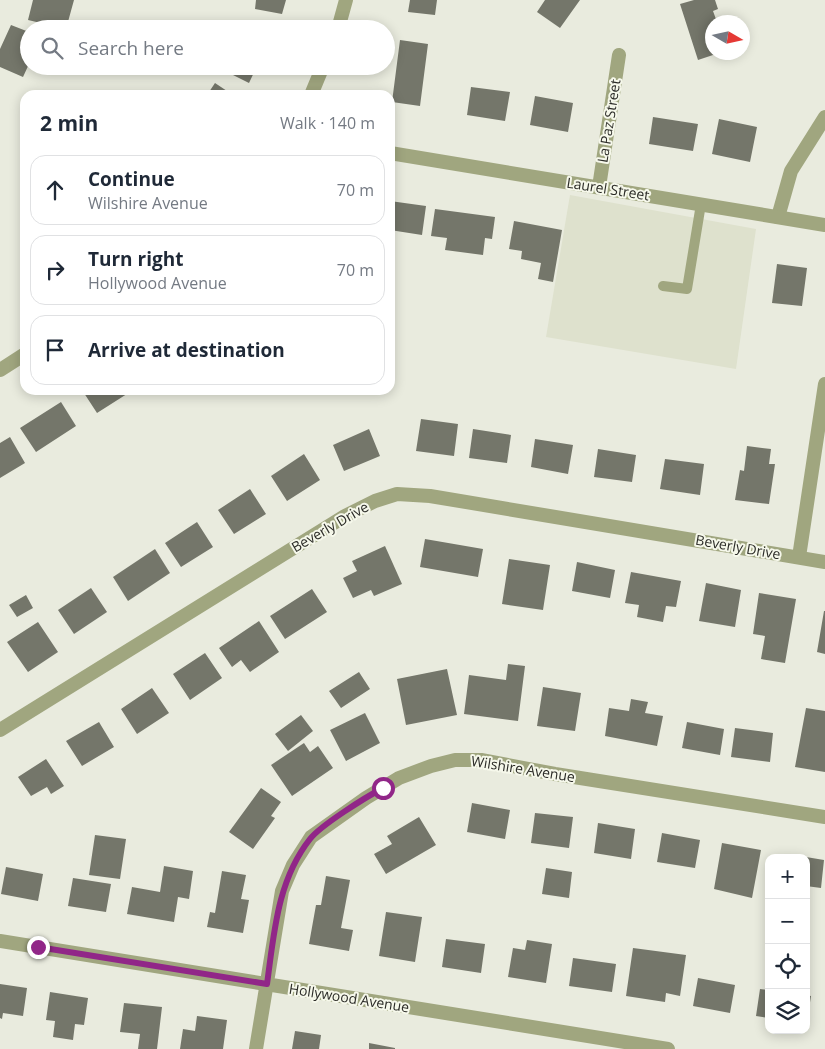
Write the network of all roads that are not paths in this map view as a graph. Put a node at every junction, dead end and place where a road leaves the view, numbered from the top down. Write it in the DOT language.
graph roads {
  1 [pos="346,0"];
  2 [pos="340,20"];
  3 [pos="619,55"];
  4 [pos="320,75"];
  5 [pos="314,90"];
  6 [pos="825,117"];
  7 [pos="395,154"];
  8 [pos="599,188"];
  9 [pos="701,204"];
  10 [pos="778,217"];
  11 [pos="825,225"];
  12 [pos="663,286"];
  13 [pos="20,357"];
  14 [pos="0,370"];
  15 [pos="825,384"];
  16 [pos="799,558"];
  17 [pos="825,562"];
  18 [pos="0,730"];
  19 [pos="825,817"];
  20 [pos="0,941"];
  21 [pos="267,984"];
  22 [pos="256,1049"];
  23 [pos="668,1049"];
  1 -- 2 [label="street"];
  3 -- 8 [label="street, La Paz Street"];
  4 -- 5 [label="street"];
  6 -- 10 [label="street"];
  7 -- 8 [label="street, Laurel Street"];
  8 -- 9 [label="street, Laurel Street"];
  9 -- 10 [label="street, Laurel Street"];
  9 -- 12 [label="lane"];
  10 -- 11 [label="street, Laurel Street"];
  13 -- 14 [label="street"];
  15 -- 16 [label="street"];
  16 -- 17 [label="street, Beverly Drive"];
  16 -- 18 [label="street, Beverly Drive"];
  19 -- 21 [label="street, Wilshire Avenue"];
  20 -- 21 [label="street, Hollywood Avenue"];
  21 -- 22 [label="street, Wilshire Avenue"];
  21 -- 23 [label="street, Hollywood Avenue"];
}
